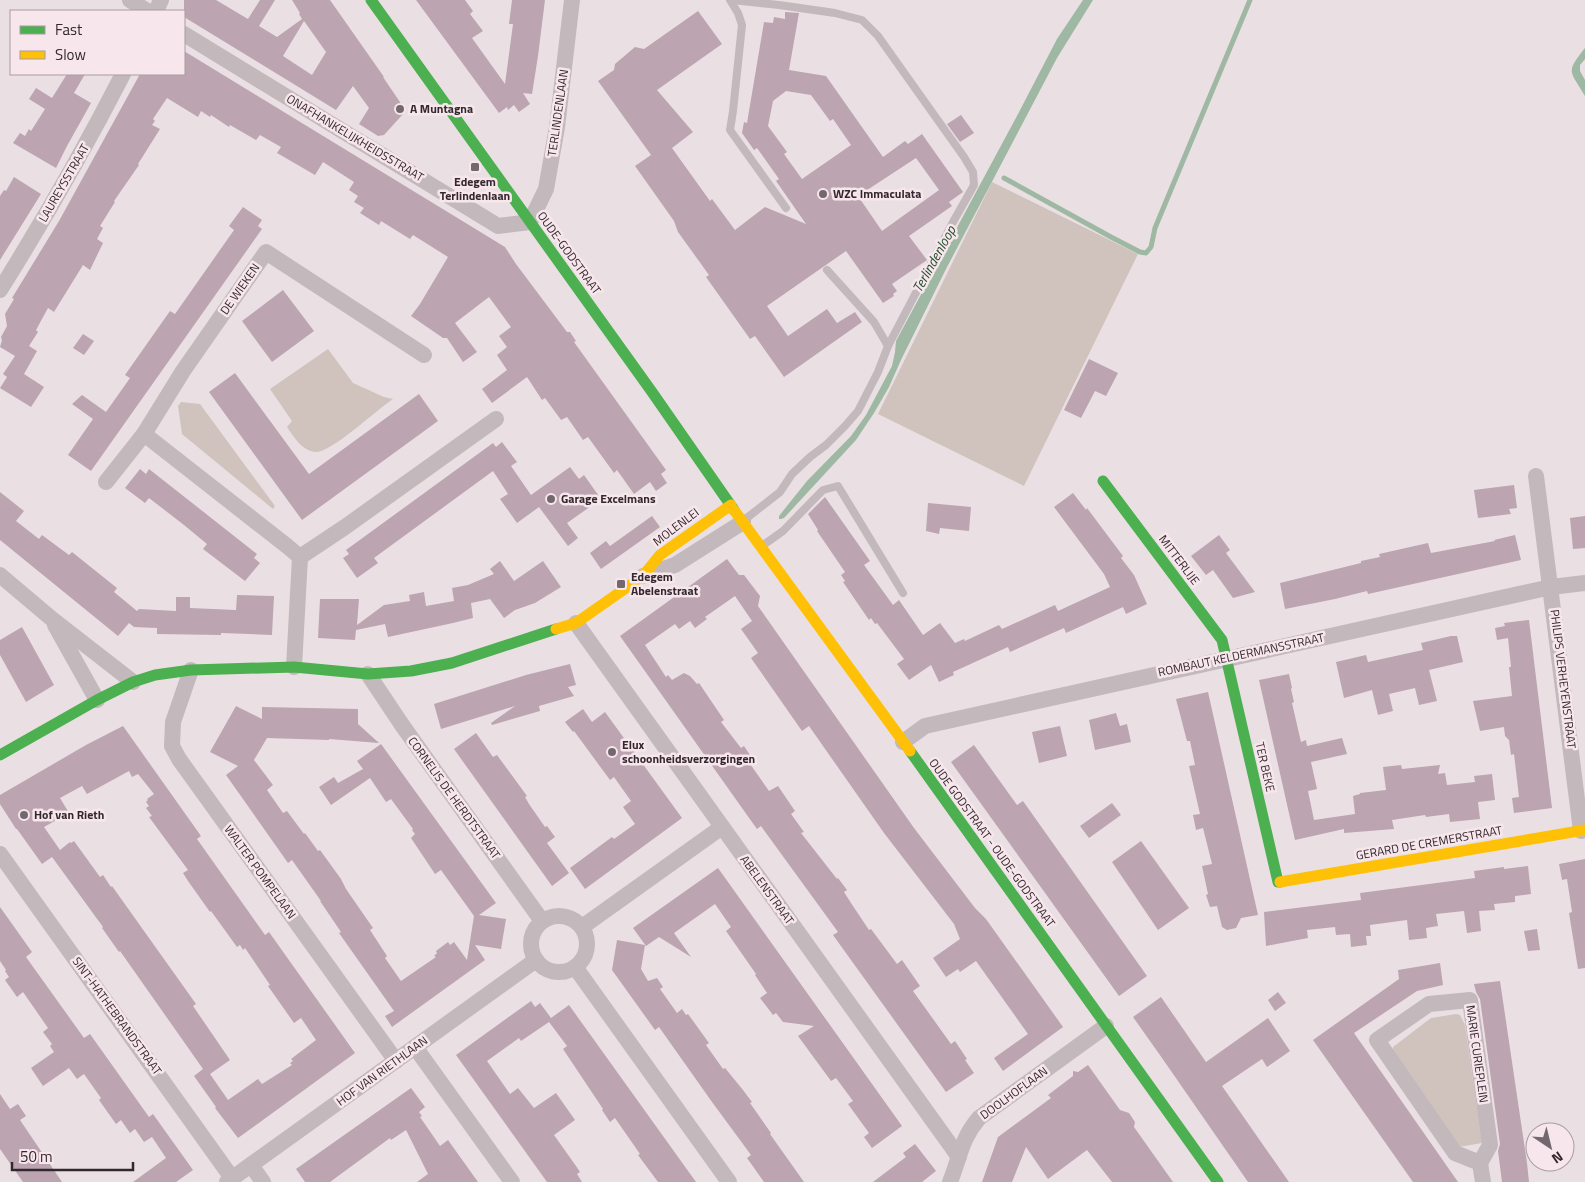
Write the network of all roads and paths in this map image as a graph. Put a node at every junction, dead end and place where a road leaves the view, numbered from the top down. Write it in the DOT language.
graph roads {
  1 [pos="130,0"];
  2 [pos="371,0"];
  3 [pos="572,0"];
  4 [pos="731,0"];
  5 [pos="145,10"];
  6 [pos="185,35"];
  7 [pos="123,75"];
  8 [pos="786,208"];
  9 [pos="530,222"];
  10 [pos="827,270"];
  11 [pos="0,290"];
  12 [pos="888,346"];
  13 [pos="424,355"];
  14 [pos="496,418"];
  15 [pos="144,434"];
  16 [pos="1536,476"];
  17 [pos="1103,481"];
  18 [pos="106,482"];
  19 [pos="730,505"];
  20 [pos="743,522"];
  21 [pos="760,547"];
  22 [pos="300,557"];
  23 [pos="0,574"];
  24 [pos="643,576"];
  25 [pos="1585,583"];
  26 [pos="1551,588"];
  27 [pos="903,593"];
  28 [pos="52,619"];
  29 [pos="576,623"];
  30 [pos="1226,658"];
  31 [pos="294,667"];
  32 [pos="191,670"];
  33 [pos="368,674"];
  34 [pos="133,682"];
  35 [pos="97,700"];
  36 [pos="902,742"];
  37 [pos="0,755"];
  38 [pos="722,827"];
  39 [pos="1583,831"];
  40 [pos="0,854"];
  41 [pos="1278,882"];
  42 [pos="542,922"];
  43 [pos="582,928"];
  44 [pos="536,960"];
  45 [pos="575,967"];
  46 [pos="1106,1026"];
  47 [pos="416,1046"];
  48 [pos="396,1061"];
  49 [pos="959,1157"];
  50 [pos="1480,1163"];
  51 [pos="251,1165"];
  52 [pos="230,1180"];
  53 [pos="263,1182"];
  54 [pos="512,1182"];
  55 [pos="729,1182"];
  56 [pos="950,1182"];
  57 [pos="1218,1182"];
  58 [pos="1483,1182"];
  1 -- 5 [label="street"];
  2 -- 9 [label="street, OUDE-GODSTRAAT"];
  3 -- 9 [label="street, TERLINDENLAAN"];
  4 -- 8 [label="lane"];
  4 -- 12 [label="lane"];
  6 -- 9 [label="street, ONAFHANKELIJKHEIDSSTRAAT"];
  7 -- 11 [label="street, LAUREYSSTRAAT"];
  9 -- 19 [label="street, OUDE-GODSTRAAT"];
  10 -- 12 [label="lane"];
  12 -- 20 [label="lane"];
  13 -- 15 [label="street, DE WIEKEN"];
  14 -- 22 [label="street"];
  15 -- 18 [label="street, DE WIEKEN"];
  15 -- 22 [label="street"];
  16 -- 26 [label="street, PHILIPS VERHEYENSTRAAT"];
  17 -- 30 [label="street, MITTERLIJE"];
  19 -- 20 [label="street, OUDE-GODSTRAAT"];
  19 -- 24 [label="street, MOLENLEI"];
  20 -- 21 [label="street, OUDE GODSTRAAT - OUDE-GODSTRAAT"];
  20 -- 24 [label="street"];
  21 -- 27 [label="lane"];
  21 -- 36 [label="street, OUDE GODSTRAAT - OUDE-GODSTRAAT"];
  22 -- 31 [label="street"];
  23 -- 28 [label="street"];
  24 -- 29 [label="street, MOLENLEI"];
  25 -- 26 [label="street, ROMBAUT KELDERMANSSTRAAT"];
  26 -- 30 [label="street, ROMBAUT KELDERMANSSTRAAT"];
  26 -- 39 [label="street, PHILIPS VERHEYENSTRAAT"];
  28 -- 34 [label="street"];
  28 -- 35 [label="street"];
  29 -- 33 [label="street, MOLENLEI"];
  29 -- 38 [label="street, ABELENSTRAAT"];
  30 -- 36 [label="street, ROMBAUT KELDERMANSSTRAAT"];
  30 -- 41 [label="street, TER BEKE"];
  31 -- 32 [label="street, MOLENLEI"];
  31 -- 33 [label="street, MOLENLEI"];
  32 -- 34 [label="street, MOLENLEI"];
  32 -- 48 [label="street, WALTER POMPELAAN"];
  33 -- 42 [label="street, CORNELIS DE HERDTSTRAAT"];
  34 -- 35 [label="street, MOLENLEI"];
  35 -- 37 [label="street, MOLENLEI"];
  36 -- 46 [label="street, OUDE GODSTRAAT - OUDE-GODSTRAAT"];
  38 -- 43 [label="street"];
  38 -- 49 [label="street, ABELENSTRAAT"];
  39 -- 41 [label="street, GERARD DE CREMERSTRAAT"];
  40 -- 52 [label="street, SINT-HATHEBRANDSTRAAT"];
  42 -- 43 [label="street"];
  42 -- 44 [label="street"];
  43 -- 45 [label="street"];
  44 -- 45 [label="street"];
  44 -- 47 [label="street, HOF VAN RIETHLAAN"];
  45 -- 55 [label="street"];
  46 -- 49 [label="street, DOOLHOFLAAN"];
  46 -- 57 [label="street, OUDE GODSTRAAT - OUDE-GODSTRAAT"];
  47 -- 48 [label="street, HOF VAN RIETHLAAN"];
  47 -- 54 [label="street"];
  48 -- 51 [label="street, HOF VAN RIETHLAAN"];
  49 -- 56 [label="street, DOOLHOFLAAN"];
  50 -- 50 [label="street, MARIE CURIEPLEIN"];
  50 -- 58 [label="street"];
  51 -- 52 [label="street, HOF VAN RIETHLAAN"];
  51 -- 53 [label="street"];
}
